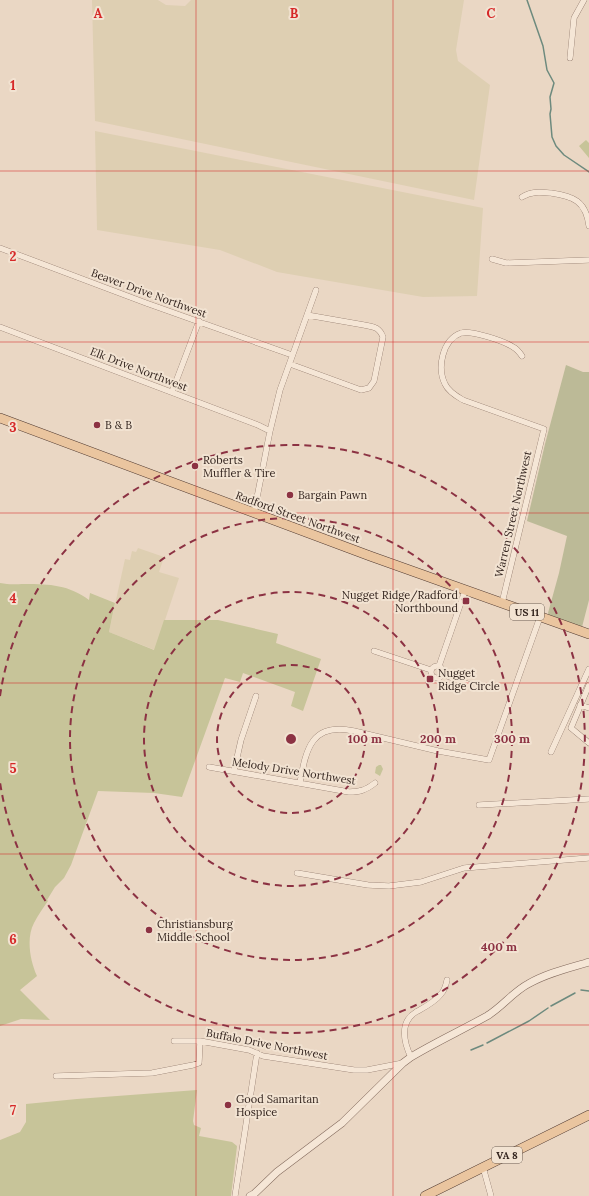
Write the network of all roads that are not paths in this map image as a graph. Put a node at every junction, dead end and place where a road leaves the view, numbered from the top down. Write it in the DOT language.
graph roads {
  1 [pos="584,0"];
  2 [pos="570,58"];
  3 [pos="522,197"];
  4 [pos="589,226"];
  5 [pos="0,248"];
  6 [pos="492,259"];
  7 [pos="589,260"];
  8 [pos="316,290"];
  9 [pos="307,316"];
  10 [pos="199,321"];
  11 [pos="0,327"];
  12 [pos="292,355"];
  13 [pos="522,356"];
  14 [pos="290,364"];
  15 [pos="172,392"];
  16 [pos="0,418"];
  17 [pos="270,431"];
  18 [pos="254,513"];
  19 [pos="466,591"];
  20 [pos="502,604"];
  21 [pos="540,617"];
  22 [pos="589,634"];
  23 [pos="374,651"];
  24 [pos="439,666"];
  25 [pos="589,669"];
  26 [pos="431,670"];
  27 [pos="442,674"];
  28 [pos="468,684"];
  29 [pos="589,686"];
  30 [pos="256,696"];
  31 [pos="580,705"];
  32 [pos="589,708"];
  33 [pos="589,743"];
  34 [pos="551,752"];
  35 [pos="209,767"];
  36 [pos="234,771"];
  37 [pos="300,783"];
  38 [pos="375,783"];
  39 [pos="589,799"];
  40 [pos="479,805"];
  41 [pos="589,858"];
  42 [pos="297,873"];
  43 [pos="589,962"];
  44 [pos="447,980"];
  45 [pos="174,1041"];
  46 [pos="200,1041"];
  47 [pos="257,1053"];
  48 [pos="411,1057"];
  49 [pos="403,1063"];
  50 [pos="56,1076"];
  51 [pos="589,1115"];
  52 [pos="483,1167"];
  53 [pos="235,1196"];
  54 [pos="250,1196"];
  55 [pos="425,1196"];
  56 [pos="491,1196"];
  1 -- 2 [label="street"];
  3 -- 4 [label="street"];
  5 -- 10 [label="street, Beaver Drive Northwest"];
  6 -- 7 [label="street"];
  8 -- 9 [label="street"];
  9 -- 12 [label="street"];
  9 -- 14 [label="street"];
  10 -- 12 [label="street, Beaver Drive Northwest"];
  10 -- 15 [label="street"];
  11 -- 15 [label="street, Elk Drive Northwest"];
  12 -- 14 [label="street"];
  13 -- 20 [label="street, Warren Street Northwest"];
  14 -- 17 [label="street"];
  15 -- 17 [label="street, Elk Drive Northwest"];
  16 -- 18 [label="main road, Radford Street Northwest / US 11"];
  17 -- 18 [label="street"];
  18 -- 19 [label="main road, Radford Street Northwest / US 11"];
  19 -- 20 [label="main road, Radford Street Northwest / US 11"];
  19 -- 24 [label="street"];
  20 -- 21 [label="main road, Radford Street Northwest / US 11"];
  21 -- 22 [label="main road, Radford Street Northwest / US 11"];
  21 -- 37 [label="street"];
  23 -- 26 [label="street"];
  24 -- 26 [label="street"];
  24 -- 27 [label="street"];
  25 -- 34 [label="street"];
  26 -- 27 [label="street"];
  27 -- 28 [label="street"];
  29 -- 31 [label="street"];
  30 -- 36 [label="street"];
  31 -- 32 [label="street"];
  31 -- 33 [label="street"];
  35 -- 36 [label="street, Melody Drive Northwest"];
  36 -- 37 [label="street, Melody Drive Northwest"];
  37 -- 38 [label="street, Melody Drive Northwest"];
  39 -- 40 [label="street"];
  41 -- 42 [label="street"];
  43 -- 48 [label="street"];
  44 -- 48 [label="street"];
  45 -- 46 [label="street, Buffalo Drive Northwest"];
  46 -- 47 [label="street, Buffalo Drive Northwest"];
  46 -- 50 [label="street"];
  47 -- 49 [label="street, Buffalo Drive Northwest"];
  47 -- 53 [label="street"];
  48 -- 49 [label="street"];
  49 -- 54 [label="street"];
  51 -- 52 [label="main road, VA 8"];
  52 -- 55 [label="main road, VA 8"];
  52 -- 56 [label="street"];
}
